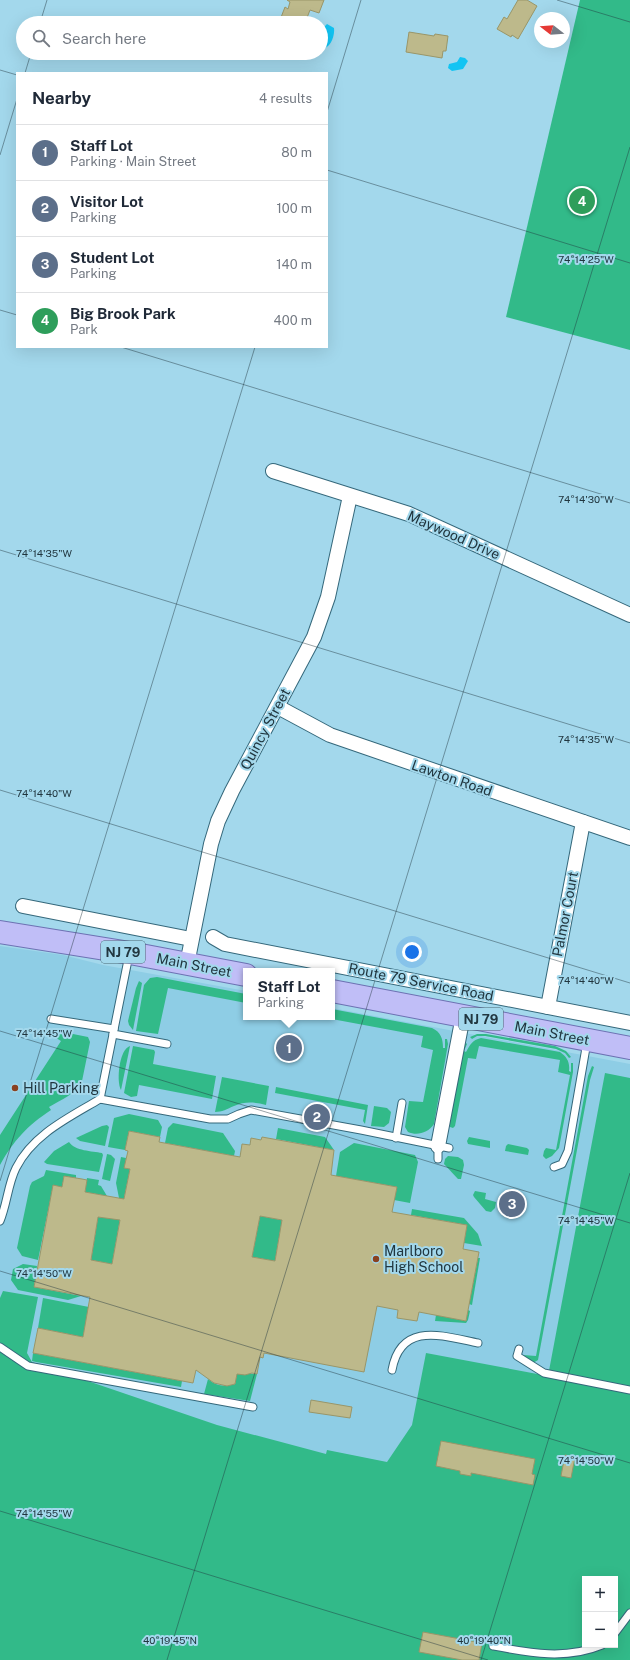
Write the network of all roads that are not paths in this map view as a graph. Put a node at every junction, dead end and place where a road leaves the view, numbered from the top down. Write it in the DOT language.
graph roads {
  1 [pos="273,472"];
  2 [pos="350,496"];
  3 [pos="630,615"];
  4 [pos="278,707"];
  5 [pos="583,822"];
  6 [pos="630,838"];
  7 [pos="23,906"];
  8 [pos="0,932"];
  9 [pos="213,938"];
  10 [pos="191,939"];
  11 [pos="130,953"];
  12 [pos="187,964"];
  13 [pos="243,974"];
  14 [pos="335,992"];
  15 [pos="548,1006"];
  16 [pos="462,1016"];
  17 [pos="51,1018"];
  18 [pos="630,1023"];
  19 [pos="114,1031"];
  20 [pos="588,1040"];
  21 [pos="167,1044"];
  22 [pos="630,1048"];
  23 [pos="100,1099"];
  24 [pos="402,1103"];
  25 [pos="396,1138"];
  26 [pos="442,1151"];
  27 [pos="554,1167"];
  28 [pos="1,1217"];
  29 [pos="478,1342"];
  30 [pos="0,1347"];
  31 [pos="518,1349"];
  32 [pos="392,1370"];
  33 [pos="630,1390"];
  34 [pos="253,1407"];
  35 [pos="630,1613"];
  36 [pos="618,1629"];
  37 [pos="493,1646"];
  38 [pos="597,1648"];
  1 -- 2 [label="street, Maywood Drive"];
  2 -- 3 [label="street, Maywood Drive"];
  2 -- 4 [label="street, Quincy Street"];
  4 -- 5 [label="street, Lawton Road"];
  4 -- 10 [label="street, Quincy Street"];
  5 -- 6 [label="street, Lawton Road"];
  5 -- 15 [label="street, Palmor Court"];
  7 -- 10 [label="street"];
  8 -- 11 [label="main road, Main Street / NJ 79"];
  9 -- 15 [label="street, Route 79 Service Road"];
  10 -- 12 [label="street, Quincy Street"];
  11 -- 12 [label="main road, Main Street / NJ 79"];
  11 -- 19 [label="lane"];
  12 -- 13 [label="main road, Main Street / NJ 79"];
  14 -- 16 [label="main road, Main Street / NJ 79"];
  15 -- 18 [label="street, Route 79 Service Road"];
  16 -- 20 [label="main road, Main Street / NJ 79"];
  16 -- 26 [label="street"];
  17 -- 19 [label="lane"];
  19 -- 21 [label="lane"];
  19 -- 23 [label="lane"];
  20 -- 22 [label="main road, Main Street / NJ 79"];
  20 -- 27 [label="lane"];
  23 -- 25 [label="lane"];
  23 -- 28 [label="lane"];
  24 -- 25 [label="lane"];
  25 -- 26 [label="lane"];
  29 -- 32 [label="lane"];
  30 -- 34 [label="lane"];
  31 -- 33 [label="lane"];
  35 -- 36 [label="lane"];
  37 -- 38 [label="lane"];
}
